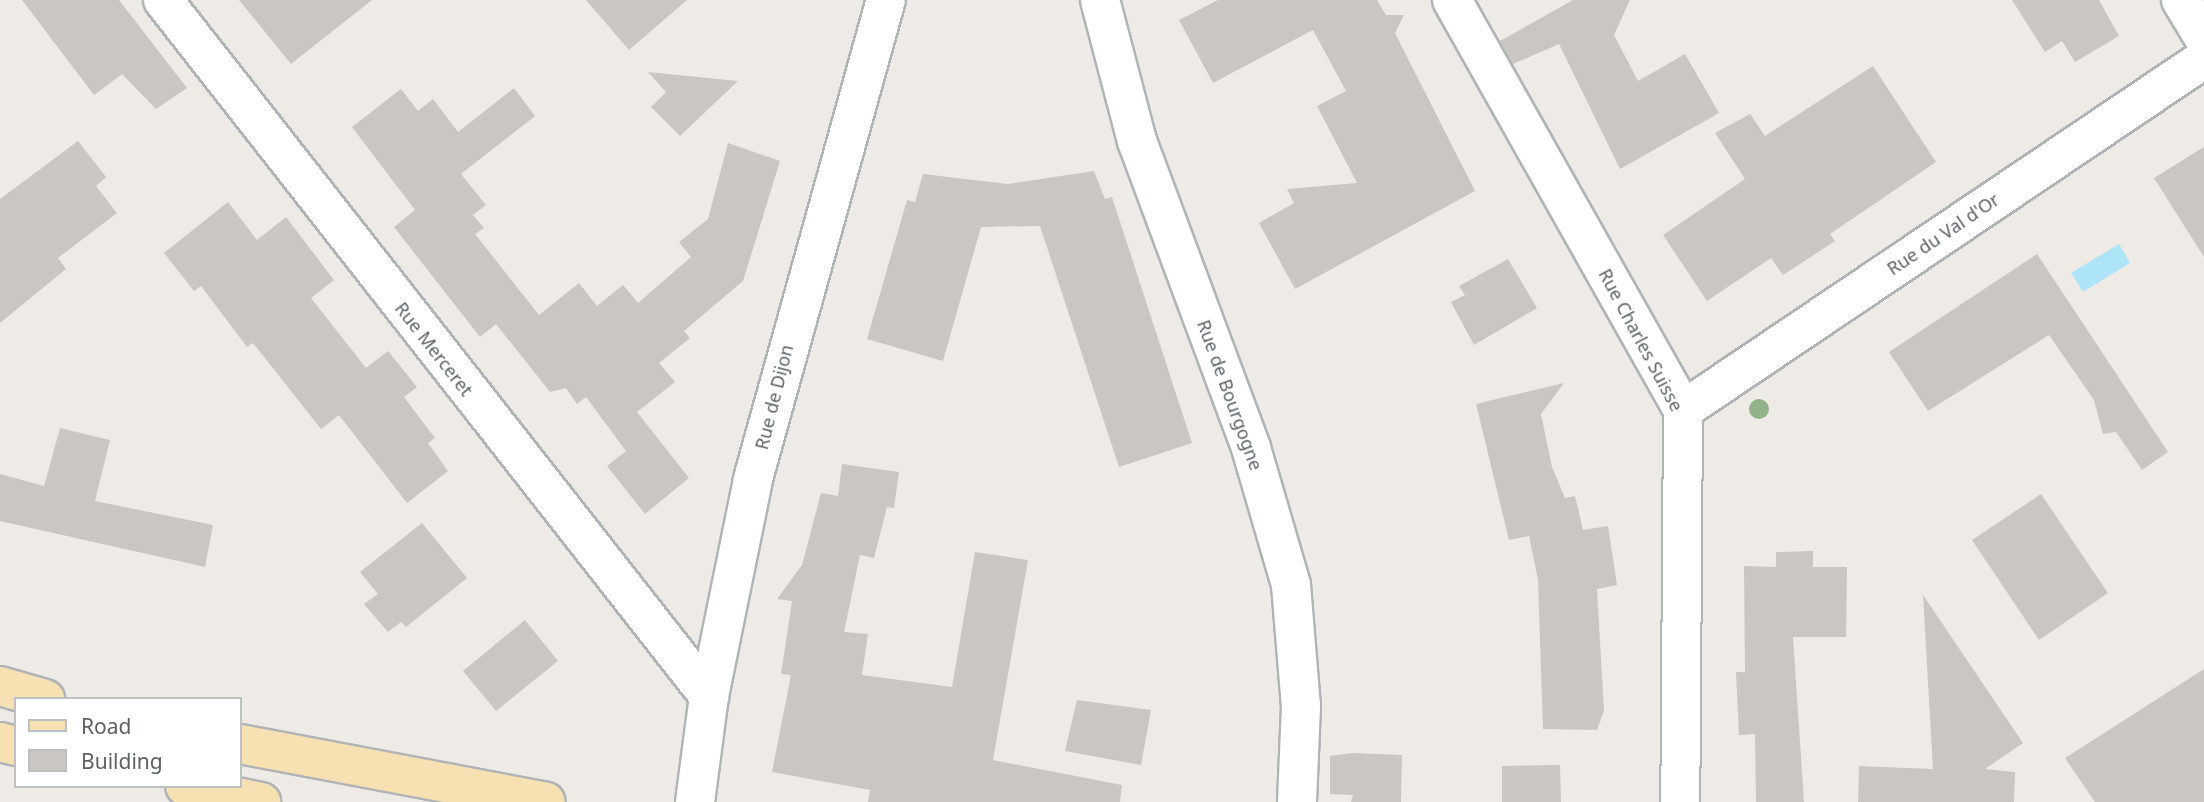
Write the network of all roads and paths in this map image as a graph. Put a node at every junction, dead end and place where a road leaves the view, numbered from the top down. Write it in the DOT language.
graph roads {
  1 [pos="163,0"];
  2 [pos="886,0"];
  3 [pos="1100,0"];
  4 [pos="1452,0"];
  5 [pos="2204,59"];
  6 [pos="1683,411"];
  7 [pos="0,687"];
  8 [pos="709,695"];
  9 [pos="38,697"];
  10 [pos="242,744"];
  11 [pos="194,788"];
  12 [pos="261,802"];
  13 [pos="546,802"];
  14 [pos="695,802"];
  15 [pos="1297,802"];
  16 [pos="1680,802"];
  1 -- 8 [label="street, Rue Merceret"];
  2 -- 8 [label="street, Rue de Dijon"];
  3 -- 15 [label="street, Rue de Bourgogne"];
  4 -- 6 [label="street, Rue Charles Suisse"];
  5 -- 6 [label="street, Rue du Val d'Or"];
  6 -- 16 [label="street, Rue Charles Suisse"];
  7 -- 9 [label="main road"];
  8 -- 14 [label="street, Rue de Dijon"];
  10 -- 13 [label="main road"];
  11 -- 12 [label="main road"];
}
